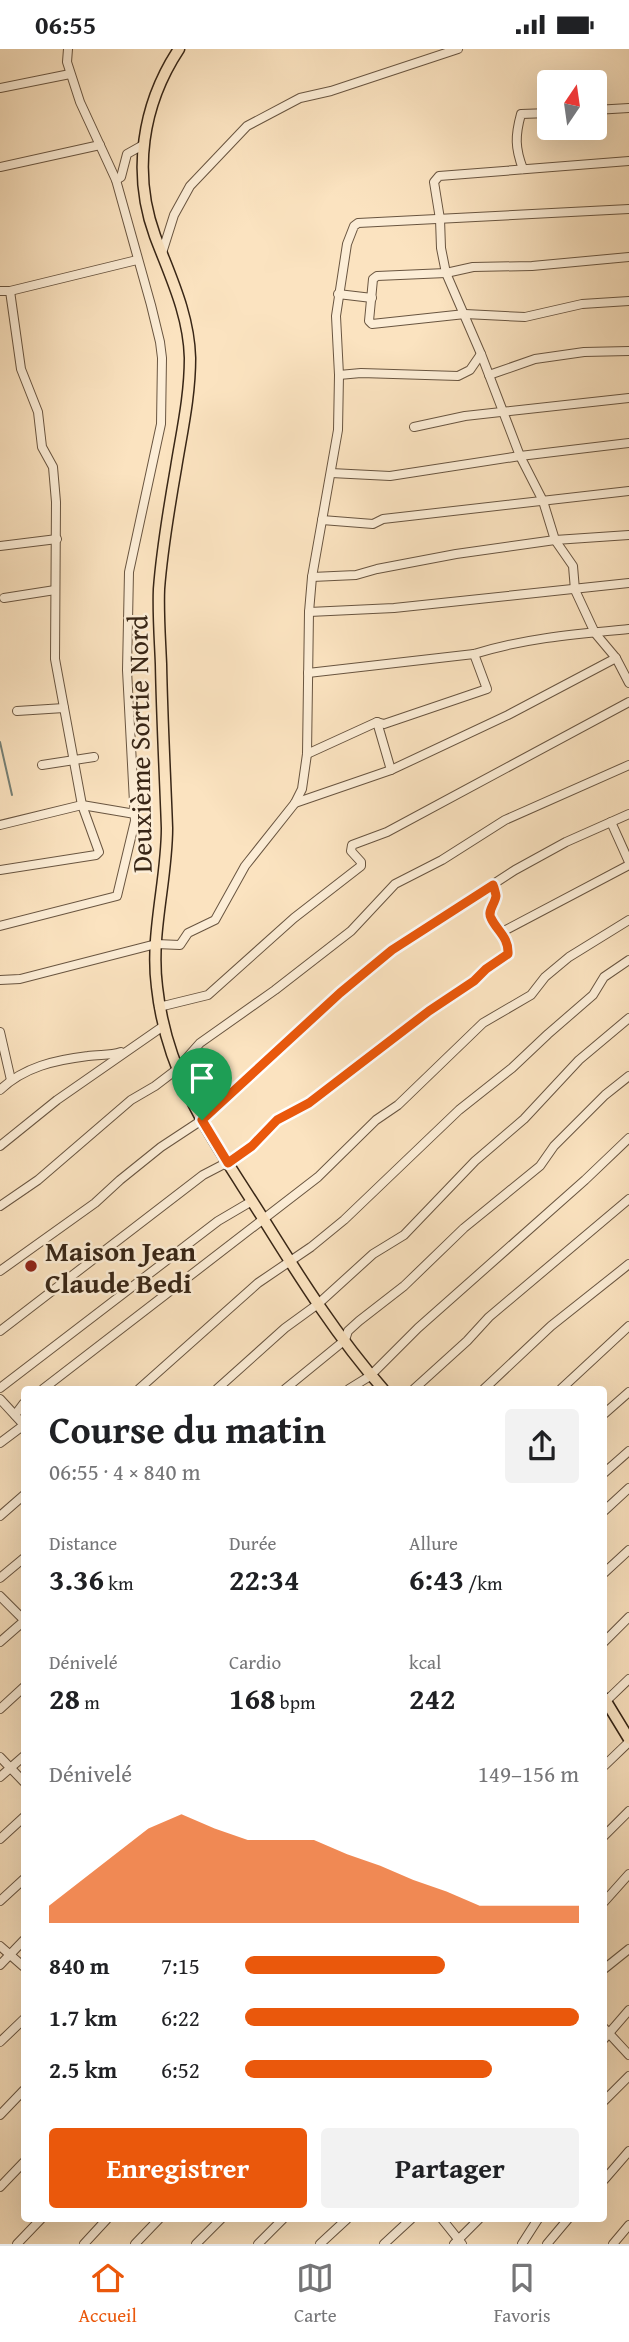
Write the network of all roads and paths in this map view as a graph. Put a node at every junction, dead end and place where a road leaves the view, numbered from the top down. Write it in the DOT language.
graph roads {
  1 [pos="68,49"];
  2 [pos="179,49"];
  3 [pos="458,49"];
  4 [pos="70,74"];
  5 [pos="0,88"];
  6 [pos="629,108"];
  7 [pos="607,109"];
  8 [pos="537,113"];
  9 [pos="100,145"];
  10 [pos="143,145"];
  11 [pos="629,160"];
  12 [pos="0,167"];
  13 [pos="523,169"];
  14 [pos="116,180"];
  15 [pos="629,209"];
  16 [pos="440,219"];
  17 [pos="162,253"];
  18 [pos="629,257"];
  19 [pos="137,260"];
  20 [pos="446,274"];
  21 [pos="5,291"];
  22 [pos="338,294"];
  23 [pos="372,298"];
  24 [pos="629,301"];
  25 [pos="465,314"];
  26 [pos="629,351"];
  27 [pos="481,354"];
  28 [pos="339,375"];
  29 [pos="489,375"];
  30 [pos="629,398"];
  31 [pos="504,411"];
  32 [pos="414,427"];
  33 [pos="629,443"];
  34 [pos="520,456"];
  35 [pos="331,473"];
  36 [pos="629,491"];
  37 [pos="543,501"];
  38 [pos="322,520"];
  39 [pos="629,535"];
  40 [pos="57,539"];
  41 [pos="555,540"];
  42 [pos="0,546"];
  43 [pos="312,577"];
  44 [pos="629,583"];
  45 [pos="55,590"];
  46 [pos="575,590"];
  47 [pos="4,598"];
  48 [pos="309,612"];
  49 [pos="629,629"];
  50 [pos="595,632"];
  51 [pos="474,654"];
  52 [pos="616,658"];
  53 [pos="308,673"];
  54 [pos="629,683"];
  55 [pos="629,702"];
  56 [pos="64,708"];
  57 [pos="17,711"];
  58 [pos="376,722"];
  59 [pos="307,754"];
  60 [pos="94,757"];
  61 [pos="73,761"];
  62 [pos="43,765"];
  63 [pos="629,765"];
  64 [pos="391,770"];
  65 [pos="295,803"];
  66 [pos="82,804"];
  67 [pos="135,814"];
  68 [pos="629,814"];
  69 [pos="611,822"];
  70 [pos="0,825"];
  71 [pos="629,864"];
  72 [pos="0,870"];
  73 [pos="493,885"];
  74 [pos="629,920"];
  75 [pos="0,926"];
  76 [pos="502,932"];
  77 [pos="156,944"];
  78 [pos="629,960"];
  79 [pos="0,980"];
  80 [pos="159,1007"];
  81 [pos="629,1018"];
  82 [pos="162,1027"];
  83 [pos="0,1032"];
  84 [pos="131,1050"];
  85 [pos="176,1070"];
  86 [pos="629,1076"];
  87 [pos="11,1080"];
  88 [pos="0,1090"];
  89 [pos="202,1120"];
  90 [pos="629,1138"];
  91 [pos="0,1146"];
  92 [pos="228,1163"];
  93 [pos="629,1199"];
  94 [pos="251,1201"];
  95 [pos="0,1206"];
  96 [pos="264,1220"];
  97 [pos="289,1261"];
  98 [pos="629,1264"];
  99 [pos="0,1271"];
  100 [pos="318,1304"];
  101 [pos="629,1326"];
  102 [pos="0,1331"];
  103 [pos="345,1340"];
  104 [pos="370,1375"];
  105 [pos="47,1386"];
  106 [pos="142,1386"];
  107 [pos="221,1386"];
  108 [pos="289,1386"];
  109 [pos="354,1386"];
  110 [pos="380,1386"];
  111 [pos="417,1386"];
  112 [pos="487,1386"];
  113 [pos="564,1386"];
  114 [pos="0,1388"];
  115 [pos="629,1392"];
  116 [pos="0,1399"];
  117 [pos="21,1406"];
  118 [pos="607,1412"];
  119 [pos="15,1415"];
  120 [pos="21,1422"];
  121 [pos="21,1427"];
  122 [pos="0,1443"];
  123 [pos="629,1451"];
  124 [pos="607,1470"];
  125 [pos="629,1488"];
  126 [pos="21,1498"];
  127 [pos="607,1508"];
  128 [pos="0,1516"];
  129 [pos="629,1550"];
  130 [pos="21,1560"];
  131 [pos="607,1570"];
  132 [pos="0,1578"];
  133 [pos="0,1596"];
  134 [pos="21,1617"];
  135 [pos="629,1617"];
  136 [pos="21,1623"];
  137 [pos="607,1638"];
  138 [pos="0,1642"];
  139 [pos="629,1679"];
  140 [pos="21,1690"];
  141 [pos="607,1697"];
  142 [pos="607,1705"];
  143 [pos="0,1709"];
  144 [pos="629,1738"];
  145 [pos="0,1757"];
  146 [pos="21,1759"];
  147 [pos="607,1763"];
  148 [pos="11,1768"];
  149 [pos="0,1777"];
  150 [pos="21,1780"];
  151 [pos="629,1811"];
  152 [pos="21,1820"];
  153 [pos="607,1833"];
  154 [pos="0,1839"];
  155 [pos="629,1874"];
  156 [pos="21,1882"];
  157 [pos="607,1899"];
  158 [pos="0,1901"];
  159 [pos="21,1943"];
  160 [pos="0,1946"];
  161 [pos="629,1949"];
  162 [pos="11,1955"];
  163 [pos="21,1964"];
  164 [pos="0,1965"];
  165 [pos="607,1967"];
  166 [pos="629,2010"];
  167 [pos="21,2022"];
  168 [pos="607,2033"];
  169 [pos="607,2035"];
  170 [pos="0,2042"];
  171 [pos="629,2055"];
  172 [pos="629,2076"];
  173 [pos="21,2093"];
  174 [pos="607,2098"];
  175 [pos="0,2115"];
  176 [pos="629,2151"];
  177 [pos="21,2165"];
  178 [pos="607,2177"];
  179 [pos="0,2187"];
  180 [pos="38,2222"];
  181 [pos="104,2222"];
  182 [pos="156,2222"];
  183 [pos="218,2222"];
  184 [pos="280,2222"];
  185 [pos="344,2222"];
  186 [pos="408,2222"];
  187 [pos="444,2222"];
  188 [pos="476,2222"];
  189 [pos="536,2222"];
  190 [pos="565,2222"];
  191 [pos="629,2225"];
  192 [pos="458,2243"];
  193 [pos="18,2244"];
  194 [pos="84,2244"];
  195 [pos="135,2244"];
  196 [pos="196,2244"];
  197 [pos="258,2244"];
  198 [pos="320,2244"];
  199 [pos="384,2244"];
  200 [pos="522,2244"];
  201 [pos="547,2244"];
  202 [pos="613,2244"];
  1 -- 4 [label="street"];
  2 -- 10 [label="main road, Deuxième Sortie Nord"];
  3 -- 17 [label="street"];
  4 -- 5 [label="street"];
  4 -- 9 [label="street"];
  6 -- 7 [label="street"];
  8 -- 13 [label="street"];
  9 -- 12 [label="street"];
  9 -- 14 [label="street"];
  10 -- 14 [label="street"];
  10 -- 17 [label="main road, Deuxième Sortie Nord"];
  11 -- 13 [label="street"];
  13 -- 16 [label="street"];
  14 -- 19 [label="street"];
  15 -- 16 [label="street"];
  16 -- 20 [label="street"];
  16 -- 22 [label="street"];
  17 -- 77 [label="main road, Deuxième Sortie Nord"];
  18 -- 20 [label="street"];
  19 -- 21 [label="street"];
  19 -- 67 [label="street"];
  20 -- 23 [label="street"];
  20 -- 25 [label="street"];
  21 -- 40 [label="street"];
  22 -- 23 [label="street"];
  22 -- 28 [label="street"];
  23 -- 25 [label="street"];
  24 -- 25 [label="street"];
  25 -- 27 [label="street"];
  26 -- 29 [label="street"];
  27 -- 28 [label="street"];
  27 -- 29 [label="street"];
  28 -- 35 [label="street"];
  29 -- 31 [label="street"];
  30 -- 31 [label="street"];
  31 -- 32 [label="street"];
  31 -- 34 [label="street"];
  33 -- 34 [label="street"];
  34 -- 35 [label="street"];
  34 -- 37 [label="street"];
  35 -- 38 [label="street"];
  36 -- 37 [label="street"];
  37 -- 38 [label="street"];
  37 -- 41 [label="street"];
  38 -- 43 [label="street"];
  39 -- 41 [label="street"];
  40 -- 42 [label="street"];
  40 -- 45 [label="street"];
  41 -- 43 [label="street"];
  41 -- 46 [label="street"];
  43 -- 48 [label="street"];
  44 -- 46 [label="street"];
  45 -- 47 [label="street"];
  45 -- 56 [label="street"];
  46 -- 48 [label="street"];
  46 -- 50 [label="street"];
  48 -- 53 [label="street"];
  49 -- 50 [label="street"];
  50 -- 51 [label="street"];
  50 -- 52 [label="street"];
  51 -- 53 [label="street"];
  51 -- 58 [label="street"];
  52 -- 54 [label="street"];
  52 -- 64 [label="street"];
  53 -- 59 [label="street"];
  55 -- 80 [label="street"];
  56 -- 57 [label="street"];
  56 -- 61 [label="street"];
  58 -- 59 [label="street"];
  58 -- 64 [label="street"];
  59 -- 65 [label="street"];
  60 -- 61 [label="street"];
  61 -- 62 [label="street"];
  61 -- 66 [label="street"];
  63 -- 85 [label="street"];
  64 -- 65 [label="street"];
  65 -- 77 [label="street"];
  66 -- 67 [label="street"];
  66 -- 70 [label="street"];
  66 -- 72 [label="street"];
  67 -- 75 [label="street"];
  68 -- 69 [label="street"];
  69 -- 71 [label="street"];
  69 -- 73 [label="street"];
  71 -- 76 [label="street"];
  73 -- 76 [label="street"];
  73 -- 89 [label="street"];
  74 -- 96 [label="street"];
  76 -- 92 [label="street"];
  77 -- 79 [label="street"];
  77 -- 80 [label="main road, Deuxième Sortie Nord"];
  78 -- 97 [label="street"];
  80 -- 82 [label="main road, Deuxième Sortie Nord"];
  81 -- 100 [label="street"];
  82 -- 84 [label="street"];
  82 -- 85 [label="main road, Deuxième Sortie Nord"];
  83 -- 87 [label="street"];
  84 -- 87 [label="street"];
  84 -- 91 [label="street"];
  85 -- 89 [label="main road, Deuxième Sortie Nord"];
  85 -- 95 [label="street"];
  86 -- 103 [label="street"];
  87 -- 88 [label="street"];
  89 -- 92 [label="main road, Deuxième Sortie Nord"];
  89 -- 99 [label="street"];
  90 -- 104 [label="street"];
  92 -- 94 [label="main road, Deuxième Sortie Nord"];
  92 -- 102 [label="street"];
  93 -- 111 [label="street"];
  94 -- 96 [label="main road, Deuxième Sortie Nord"];
  94 -- 114 [label="street"];
  96 -- 97 [label="main road, Deuxième Sortie Nord"];
  96 -- 105 [label="street"];
  97 -- 100 [label="main road, Deuxième Sortie Nord"];
  97 -- 106 [label="street"];
  98 -- 112 [label="street"];
  100 -- 103 [label="main road, Deuxième Sortie Nord"];
  100 -- 107 [label="street"];
  101 -- 113 [label="street"];
  103 -- 104 [label="main road, Deuxième Sortie Nord"];
  103 -- 108 [label="street"];
  104 -- 109 [label="street"];
  104 -- 110 [label="main road, Deuxième Sortie Nord"];
  115 -- 118 [label="street"];
  116 -- 119 [label="street"];
  117 -- 119 [label="street"];
  119 -- 120 [label="street"];
  121 -- 122 [label="street"];
  123 -- 124 [label="street"];
  125 -- 127 [label="street"];
  126 -- 128 [label="street"];
  129 -- 131 [label="street"];
  130 -- 132 [label="street"];
  133 -- 134 [label="street"];
  135 -- 137 [label="street"];
  136 -- 138 [label="street"];
  139 -- 141 [label="street"];
  140 -- 143 [label="street"];
  142 -- 144 [label="main road"];
  144 -- 147 [label="street"];
  145 -- 148 [label="street"];
  146 -- 148 [label="street"];
  148 -- 149 [label="street"];
  148 -- 150 [label="street"];
  151 -- 153 [label="street"];
  152 -- 154 [label="street"];
  155 -- 157 [label="street"];
  156 -- 158 [label="street"];
  159 -- 162 [label="street"];
  160 -- 162 [label="street"];
  161 -- 165 [label="street"];
  162 -- 163 [label="street"];
  162 -- 164 [label="street"];
  166 -- 168 [label="street"];
  167 -- 170 [label="street"];
  169 -- 171 [label="street"];
  172 -- 174 [label="street"];
  173 -- 175 [label="street"];
  176 -- 178 [label="street"];
  177 -- 179 [label="street"];
  180 -- 193 [label="street"];
  181 -- 194 [label="street"];
  182 -- 195 [label="street"];
  183 -- 196 [label="street"];
  184 -- 197 [label="street"];
  185 -- 198 [label="street"];
  186 -- 199 [label="street"];
  187 -- 192 [label="street"];
  188 -- 192 [label="street"];
  189 -- 200 [label="street"];
  190 -- 201 [label="street"];
  191 -- 202 [label="street"];
}
